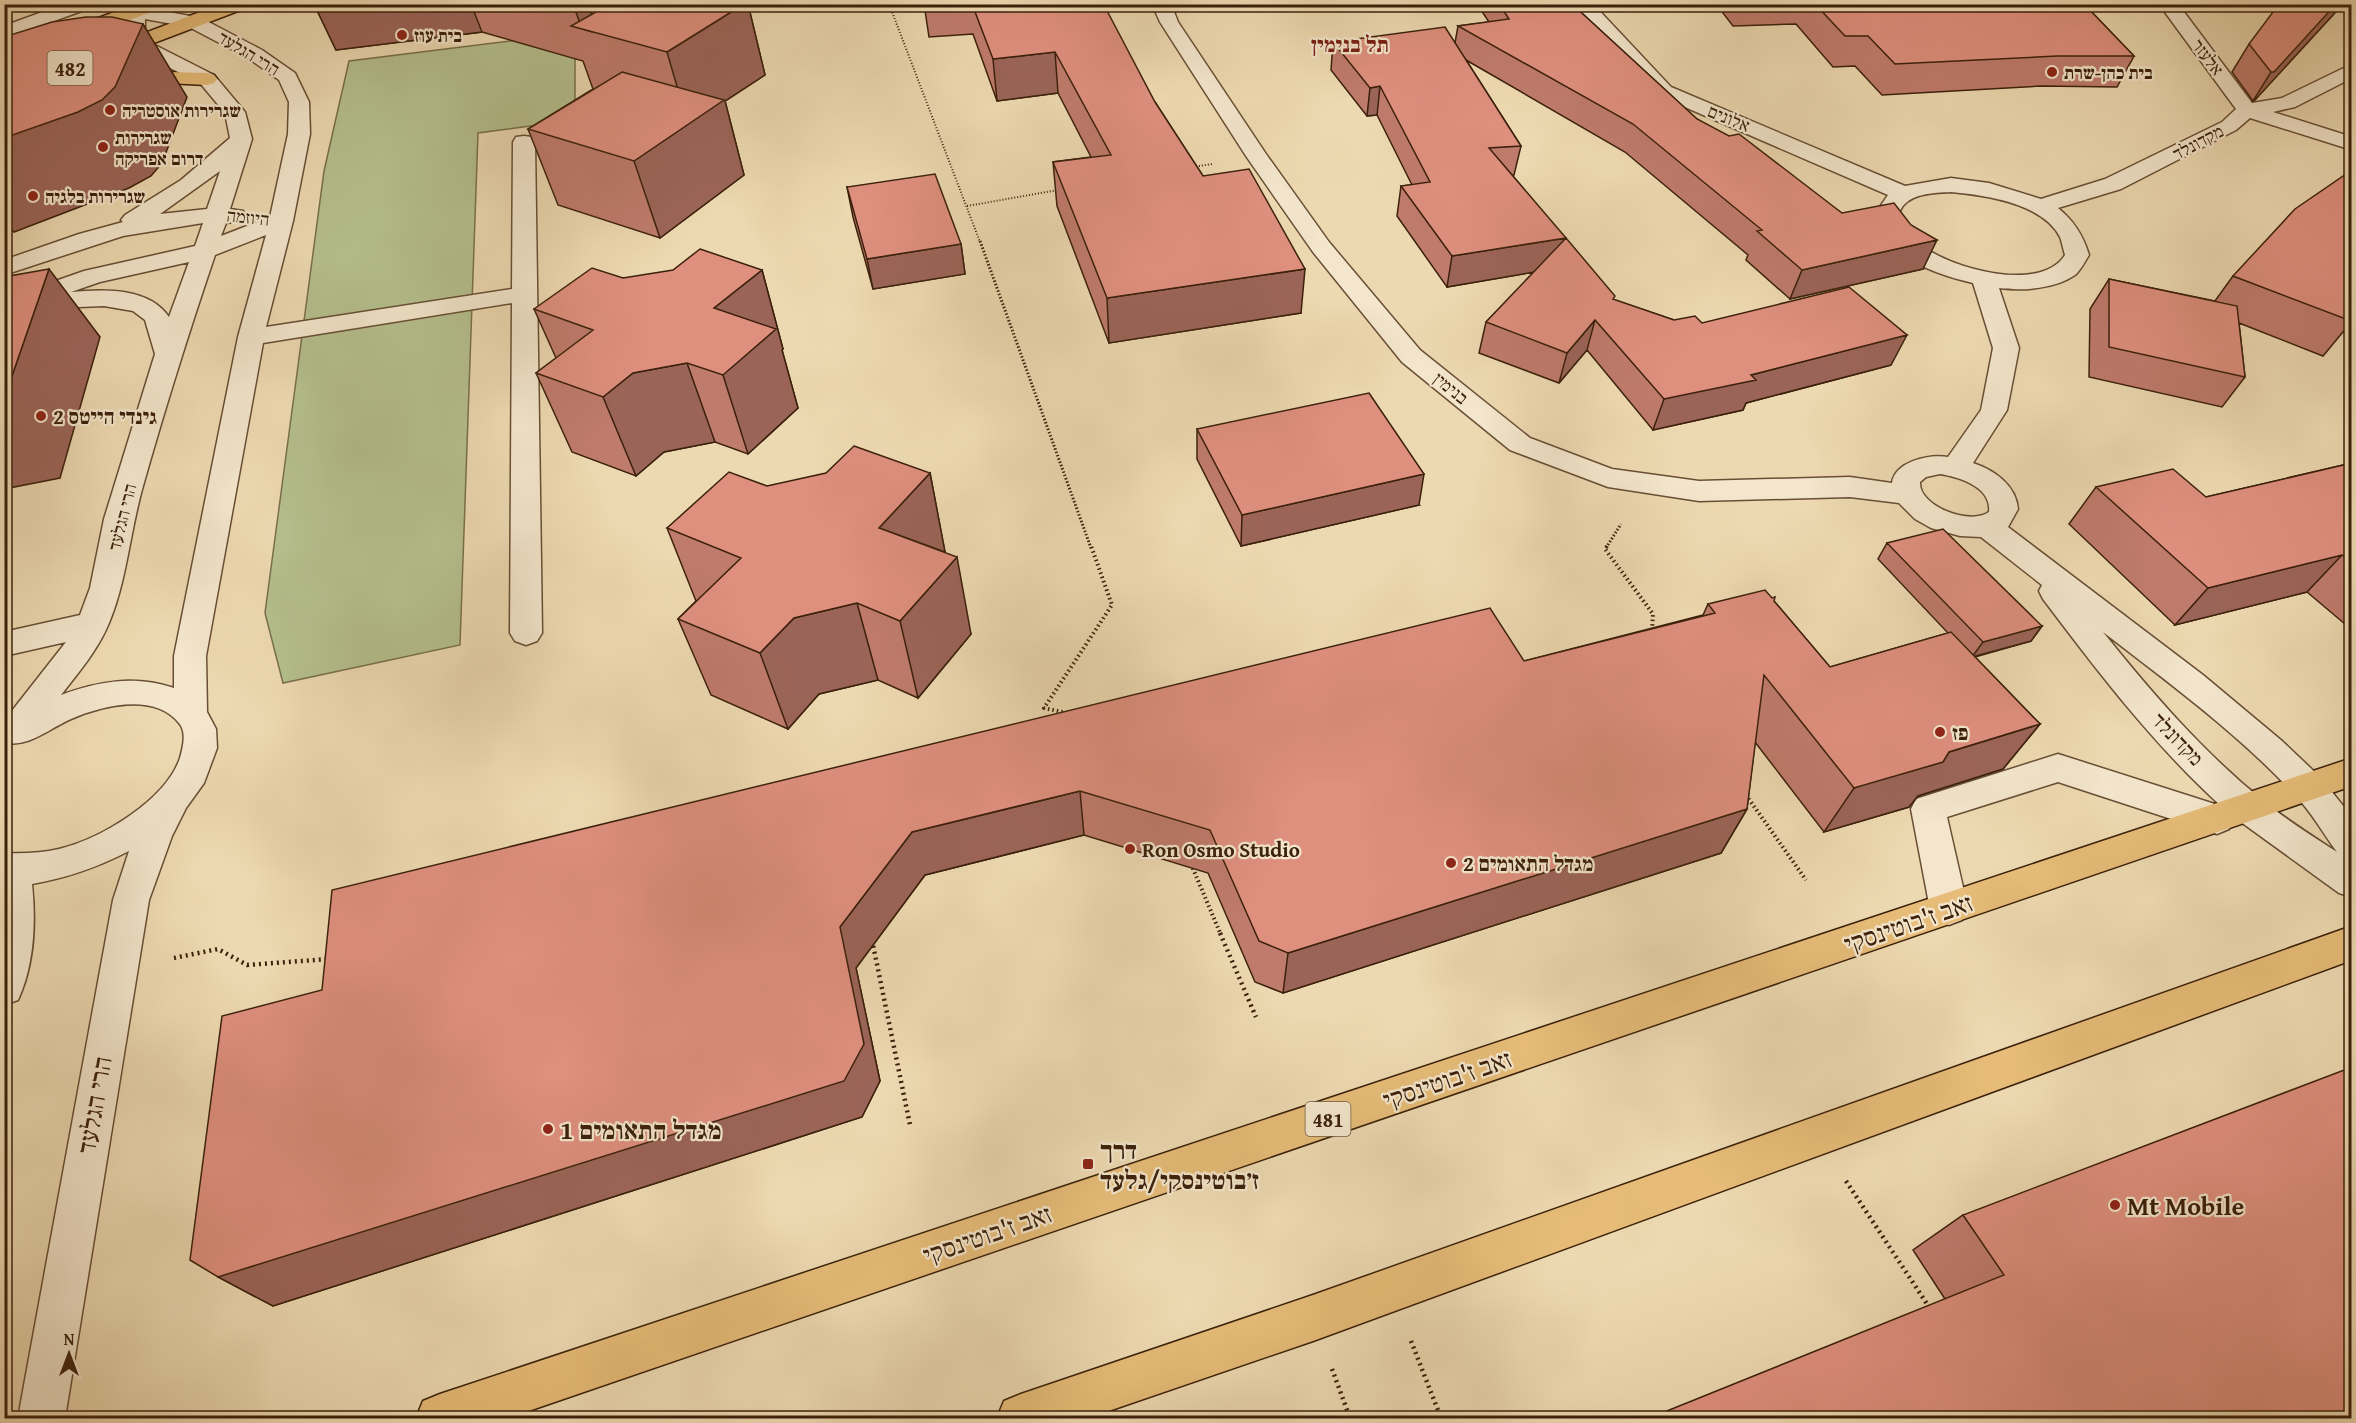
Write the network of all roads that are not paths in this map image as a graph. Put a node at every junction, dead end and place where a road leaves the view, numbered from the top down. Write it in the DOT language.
graph roads {
  1 [pos="84,4"];
  2 [pos="155,4"];
  3 [pos="239,4"];
  4 [pos="1161,4"];
  5 [pos="1582,4"];
  6 [pos="2168,4"];
  7 [pos="137,8"];
  8 [pos="194,22"];
  9 [pos="4,33"];
  10 [pos="135,43"];
  11 [pos="4,60"];
  12 [pos="92,60"];
  13 [pos="2352,69"];
  14 [pos="110,78"];
  15 [pos="207,79"];
  16 [pos="2247,110"];
  17 [pos="242,139"];
  18 [pos="524,142"];
  19 [pos="2352,144"];
  20 [pos="1904,194"];
  21 [pos="2039,207"];
  22 [pos="217,214"];
  23 [pos="281,221"];
  24 [pos="106,234"];
  25 [pos="205,251"];
  26 [pos="4,268"];
  27 [pos="1984,278"];
  28 [pos="525,294"];
  29 [pos="4,308"];
  30 [pos="251,337"];
  31 [pos="168,354"];
  32 [pos="1956,467"];
  33 [pos="1907,494"];
  34 [pos="1987,526"];
  35 [pos="2036,565"];
  36 [pos="93,624"];
  37 [pos="525,633"];
  38 [pos="4,644"];
  39 [pos="191,712"];
  40 [pos="10,737"];
  41 [pos="2352,772"];
  42 [pos="2309,788"];
  43 [pos="173,799"];
  44 [pos="2232,814"];
  45 [pos="2352,845"];
  46 [pos="8,869"];
  47 [pos="2352,882"];
  48 [pos="1949,909"];
  49 [pos="2352,943"];
  50 [pos="4,988"];
  51 [pos="41,1419"];
  52 [pos="440,1419"];
  53 [pos="1021,1419"];
  1 -- 9 [label="street"];
  2 -- 7 [label="main road, 482"];
  3 -- 8 [label="main road, 482"];
  4 -- 33 [label="street, בנימין"];
  5 -- 20 [label="street, אלונים"];
  6 -- 16 [label="street, אלעזר"];
  7 -- 8 [label="street, הרי הגלעד"];
  7 -- 10 [label="street"];
  7 -- 11 [label="main road, 482"];
  8 -- 10 [label="main road, 482"];
  8 -- 23 [label="street, הרי הגלעד"];
  10 -- 12 [label="main road, 482"];
  10 -- 15 [label="street"];
  13 -- 16 [label="street, מקדונלד"];
  14 -- 15 [label="main road"];
  15 -- 17 [label="street"];
  16 -- 19 [label="street"];
  16 -- 21 [label="street, מקדונלד"];
  17 -- 22 [label="street, הרי הגלעד"];
  17 -- 24 [label="street"];
  18 -- 28 [label="street"];
  20 -- 21 [label="street"];
  20 -- 27 [label="street"];
  21 -- 27 [label="street"];
  22 -- 23 [label="street, היוזמה"];
  22 -- 24 [label="street, היוזמה"];
  22 -- 25 [label="street, הרי הגלעד"];
  23 -- 25 [label="street, היוזמה"];
  23 -- 30 [label="street, הרי הגלעד"];
  24 -- 26 [label="street, היוזמה"];
  25 -- 29 [label="street, היוזמה"];
  25 -- 31 [label="street, הרי הגלעד"];
  27 -- 32 [label="street"];
  28 -- 30 [label="street"];
  28 -- 37 [label="street"];
  29 -- 31 [label="street"];
  30 -- 39 [label="street, הרי הגלעד"];
  31 -- 36 [label="street, הרי הגלעד"];
  32 -- 33 [label="street"];
  32 -- 34 [label="street"];
  33 -- 34 [label="street"];
  34 -- 35 [label="street, מקדונלד"];
  35 -- 42 [label="street, מקדונלד"];
  35 -- 44 [label="street, מקדונלד"];
  36 -- 38 [label="street"];
  36 -- 40 [label="street, הרי הגלעד"];
  39 -- 40 [label="street"];
  39 -- 43 [label="street, הרי הגלעד"];
  41 -- 42 [label="main road, זאב ז'בוטינסקי / 481"];
  42 -- 44 [label="main road, זאב ז'בוטינסקי / 481"];
  42 -- 45 [label="street, מקדונלד"];
  43 -- 46 [label="street"];
  43 -- 51 [label="street, הרי הגלעד"];
  44 -- 47 [label="street, מקדונלד"];
  44 -- 48 [label="main road, זאב ז'בוטינסקי / 481"];
  44 -- 48 [label="street"];
  46 -- 50 [label="street"];
  48 -- 52 [label="main road, זאב ז'בוטינסקי / 481"];
  49 -- 53 [label="main road"];
}
